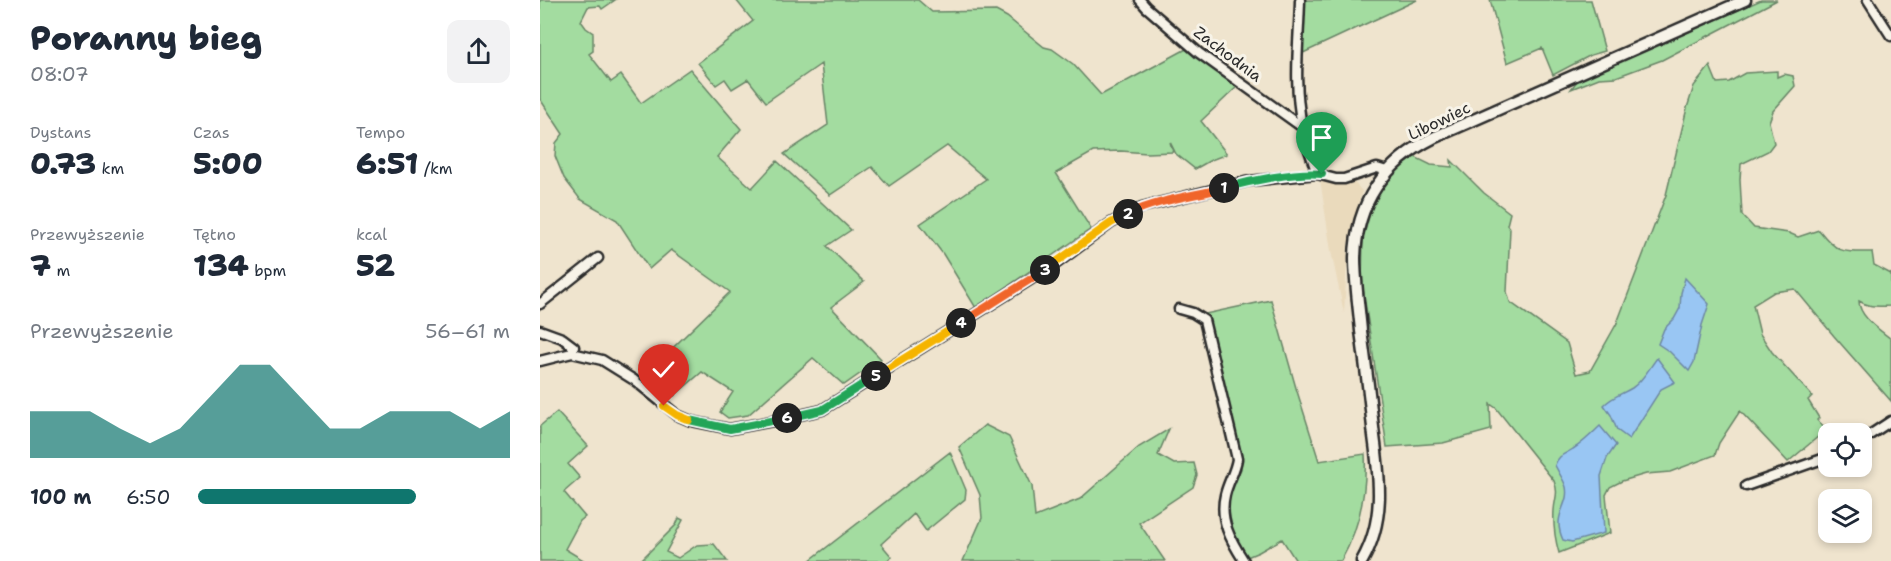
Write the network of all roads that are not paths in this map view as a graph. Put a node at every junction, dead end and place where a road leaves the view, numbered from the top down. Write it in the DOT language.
graph roads {
  1 [pos="1140,0"];
  2 [pos="1300,0"];
  3 [pos="1744,0"];
  4 [pos="1868,0"];
  5 [pos="1891,36"];
  6 [pos="1302,127"];
  7 [pos="1387,171"];
  8 [pos="1317,174"];
  9 [pos="598,258"];
  10 [pos="540,304"];
  11 [pos="1179,309"];
  12 [pos="540,330"];
  13 [pos="572,353"];
  14 [pos="540,361"];
  15 [pos="1891,421"];
  16 [pos="1872,433"];
  17 [pos="1818,461"];
  18 [pos="1746,486"];
  19 [pos="1245,561"];
  20 [pos="1362,561"];
  1 -- 6 [label="street, Zachodnia"];
  2 -- 6 [label="street"];
  3 -- 7 [label="street, Libowiec"];
  4 -- 5 [label="street"];
  6 -- 8 [label="street"];
  7 -- 8 [label="street"];
  7 -- 20 [label="street, Libowiec"];
  8 -- 13 [label="street"];
  9 -- 10 [label="street"];
  11 -- 19 [label="street"];
  12 -- 13 [label="street"];
  13 -- 14 [label="street"];
  15 -- 16 [label="street"];
  17 -- 18 [label="street"];
}
